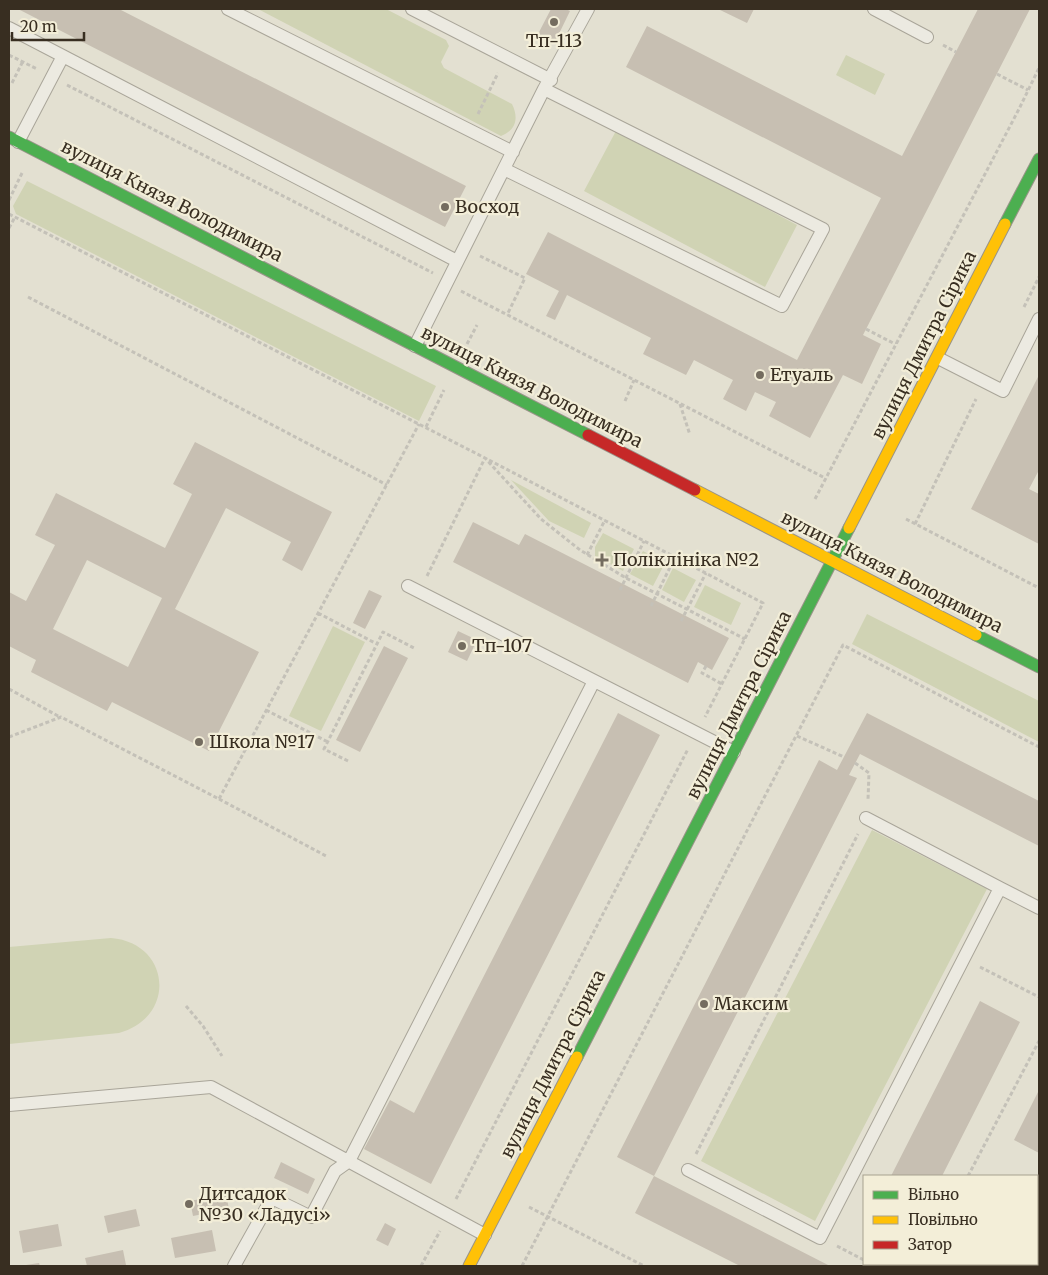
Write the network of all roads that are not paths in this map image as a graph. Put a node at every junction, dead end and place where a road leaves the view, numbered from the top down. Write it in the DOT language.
graph roads {
  1 [pos="228,9"];
  2 [pos="412,9"];
  3 [pos="588,9"];
  4 [pos="874,9"];
  5 [pos="9,28"];
  6 [pos="927,37"];
  7 [pos="63,56"];
  8 [pos="548,84"];
  9 [pos="13,139"];
  10 [pos="513,152"];
  11 [pos="1039,158"];
  12 [pos="504,169"];
  13 [pos="458,261"];
  14 [pos="1039,319"];
  15 [pos="414,346"];
  16 [pos="938,358"];
  17 [pos="833,562"];
  18 [pos="414,589"];
  19 [pos="1039,668"];
  20 [pos="594,681"];
  21 [pos="734,752"];
  22 [pos="866,818"];
  23 [pos="1000,888"];
  24 [pos="1039,908"];
  25 [pos="9,1105"];
  26 [pos="349,1161"];
  27 [pos="688,1170"];
  28 [pos="485,1235"];
  29 [pos="234,1266"];
  30 [pos="469,1266"];
  1 -- 10 [label="lane"];
  2 -- 8 [label="lane"];
  3 -- 8 [label="lane"];
  4 -- 6 [label="lane"];
  5 -- 7 [label="lane"];
  7 -- 9 [label="lane"];
  7 -- 13 [label="lane"];
  8 -- 10 [label="lane"];
  8 -- 12 [label="lane"];
  9 -- 15 [label="street, вулиця Князя Володимира"];
  10 -- 12 [label="lane"];
  11 -- 16 [label="street, вулиця Дмитра Сірика"];
  12 -- 13 [label="lane"];
  13 -- 15 [label="lane"];
  14 -- 16 [label="lane"];
  15 -- 17 [label="street, вулиця Князя Володимира"];
  16 -- 17 [label="street, вулиця Дмитра Сірика"];
  17 -- 19 [label="street, вулиця Князя Володимира"];
  17 -- 21 [label="street, вулиця Дмитра Сірика"];
  18 -- 20 [label="lane"];
  20 -- 21 [label="lane"];
  20 -- 26 [label="lane"];
  21 -- 28 [label="street, вулиця Дмитра Сірика"];
  22 -- 23 [label="lane"];
  23 -- 24 [label="lane"];
  23 -- 27 [label="lane"];
  25 -- 26 [label="lane"];
  26 -- 28 [label="lane"];
  26 -- 29 [label="lane"];
  28 -- 30 [label="street, вулиця Дмитра Сірика"];
}
